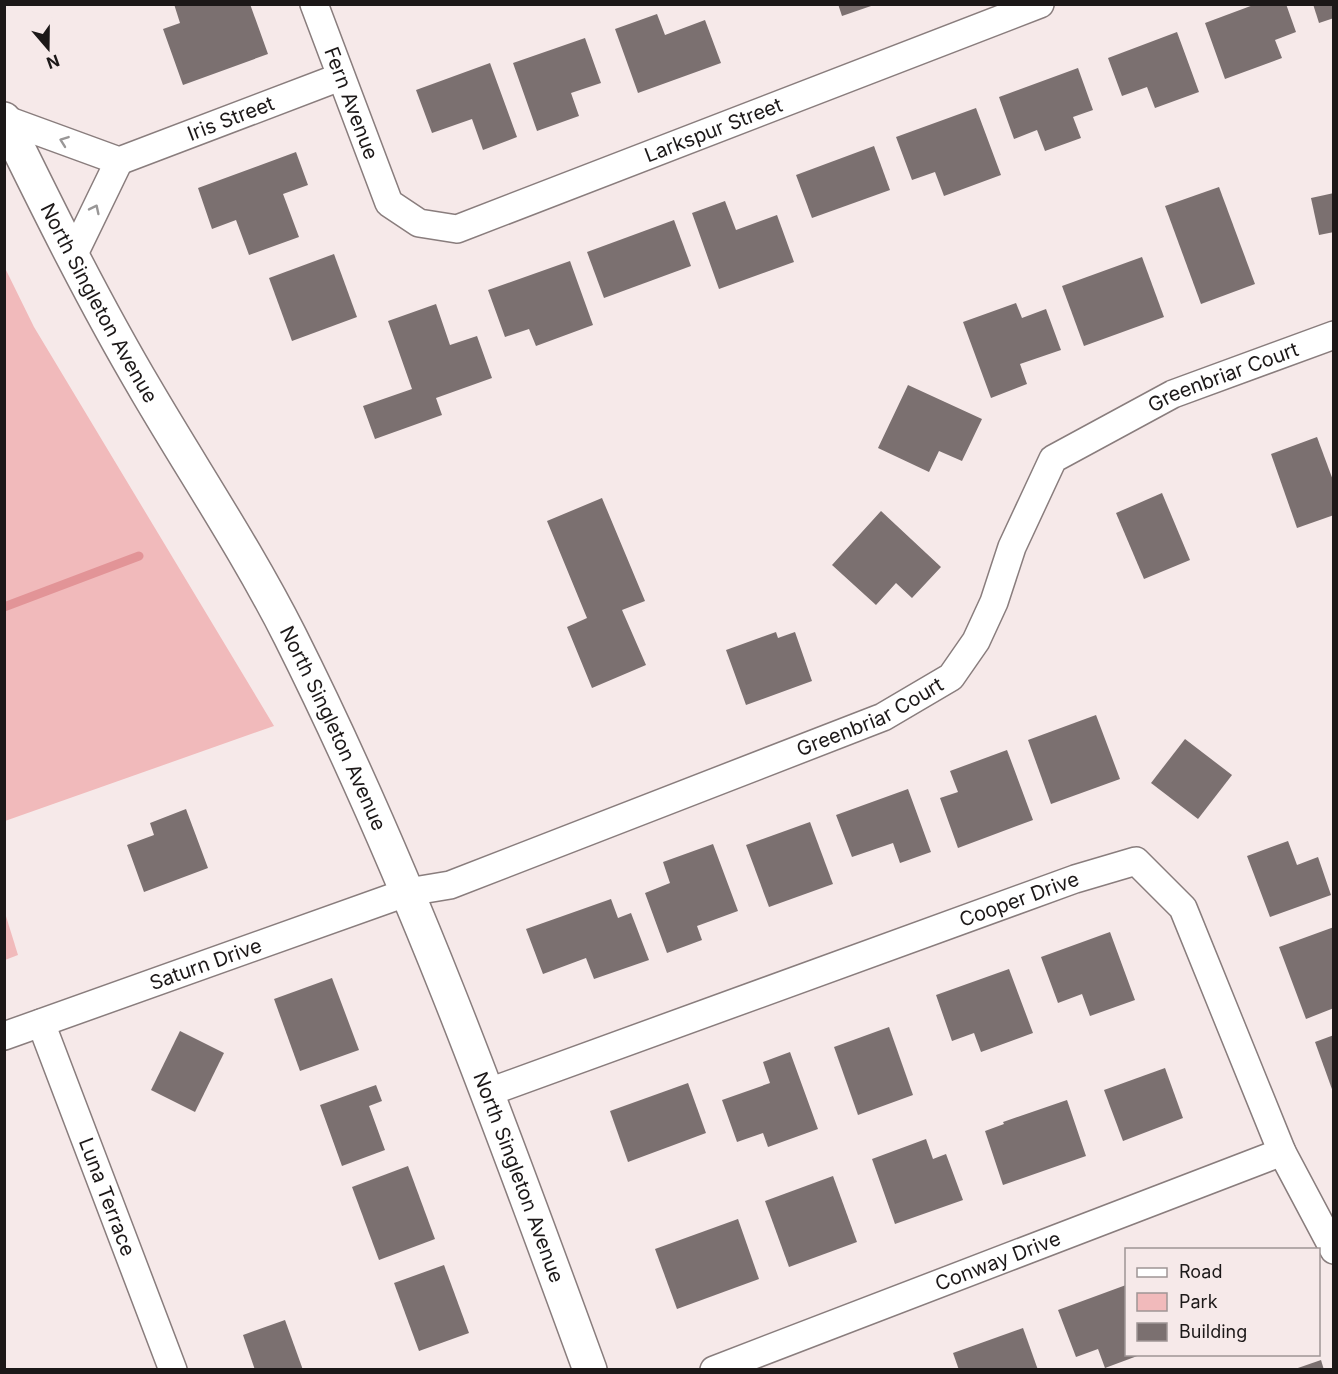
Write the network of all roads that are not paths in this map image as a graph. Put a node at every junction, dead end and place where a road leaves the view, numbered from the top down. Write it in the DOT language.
graph roads {
  1 [pos="314,4"];
  2 [pos="1040,4"];
  3 [pos="340,77"];
  4 [pos="4,119"];
  5 [pos="119,161"];
  6 [pos="389,203"];
  7 [pos="72,258"];
  8 [pos="1334,335"];
  9 [pos="408,892"];
  10 [pos="42,1023"];
  11 [pos="4,1036"];
  12 [pos="489,1092"];
  13 [pos="1282,1152"];
  14 [pos="1334,1250"];
  15 [pos="173,1370"];
  16 [pos="590,1370"];
  17 [pos="714,1370"];
  1 -- 3 [label="street, Fern Avenue"];
  2 -- 6 [label="street, Larkspur Street"];
  3 -- 5 [label="street, Iris Street"];
  3 -- 6 [label="street, Fern Avenue"];
  5 -- 4 [label="street, one-way"];
  4 -- 7 [label="street, North Singleton Avenue"];
  7 -- 5 [label="street, one-way"];
  7 -- 9 [label="street, North Singleton Avenue"];
  8 -- 9 [label="street, Greenbriar Court"];
  9 -- 10 [label="street, Saturn Drive"];
  9 -- 12 [label="street, North Singleton Avenue"];
  10 -- 11 [label="street, Saturn Drive"];
  10 -- 15 [label="street, Luna Terrace"];
  12 -- 13 [label="street, Cooper Drive"];
  12 -- 16 [label="street, North Singleton Avenue"];
  13 -- 14 [label="street, Cooper Drive"];
  13 -- 17 [label="street, Conway Drive"];
}
